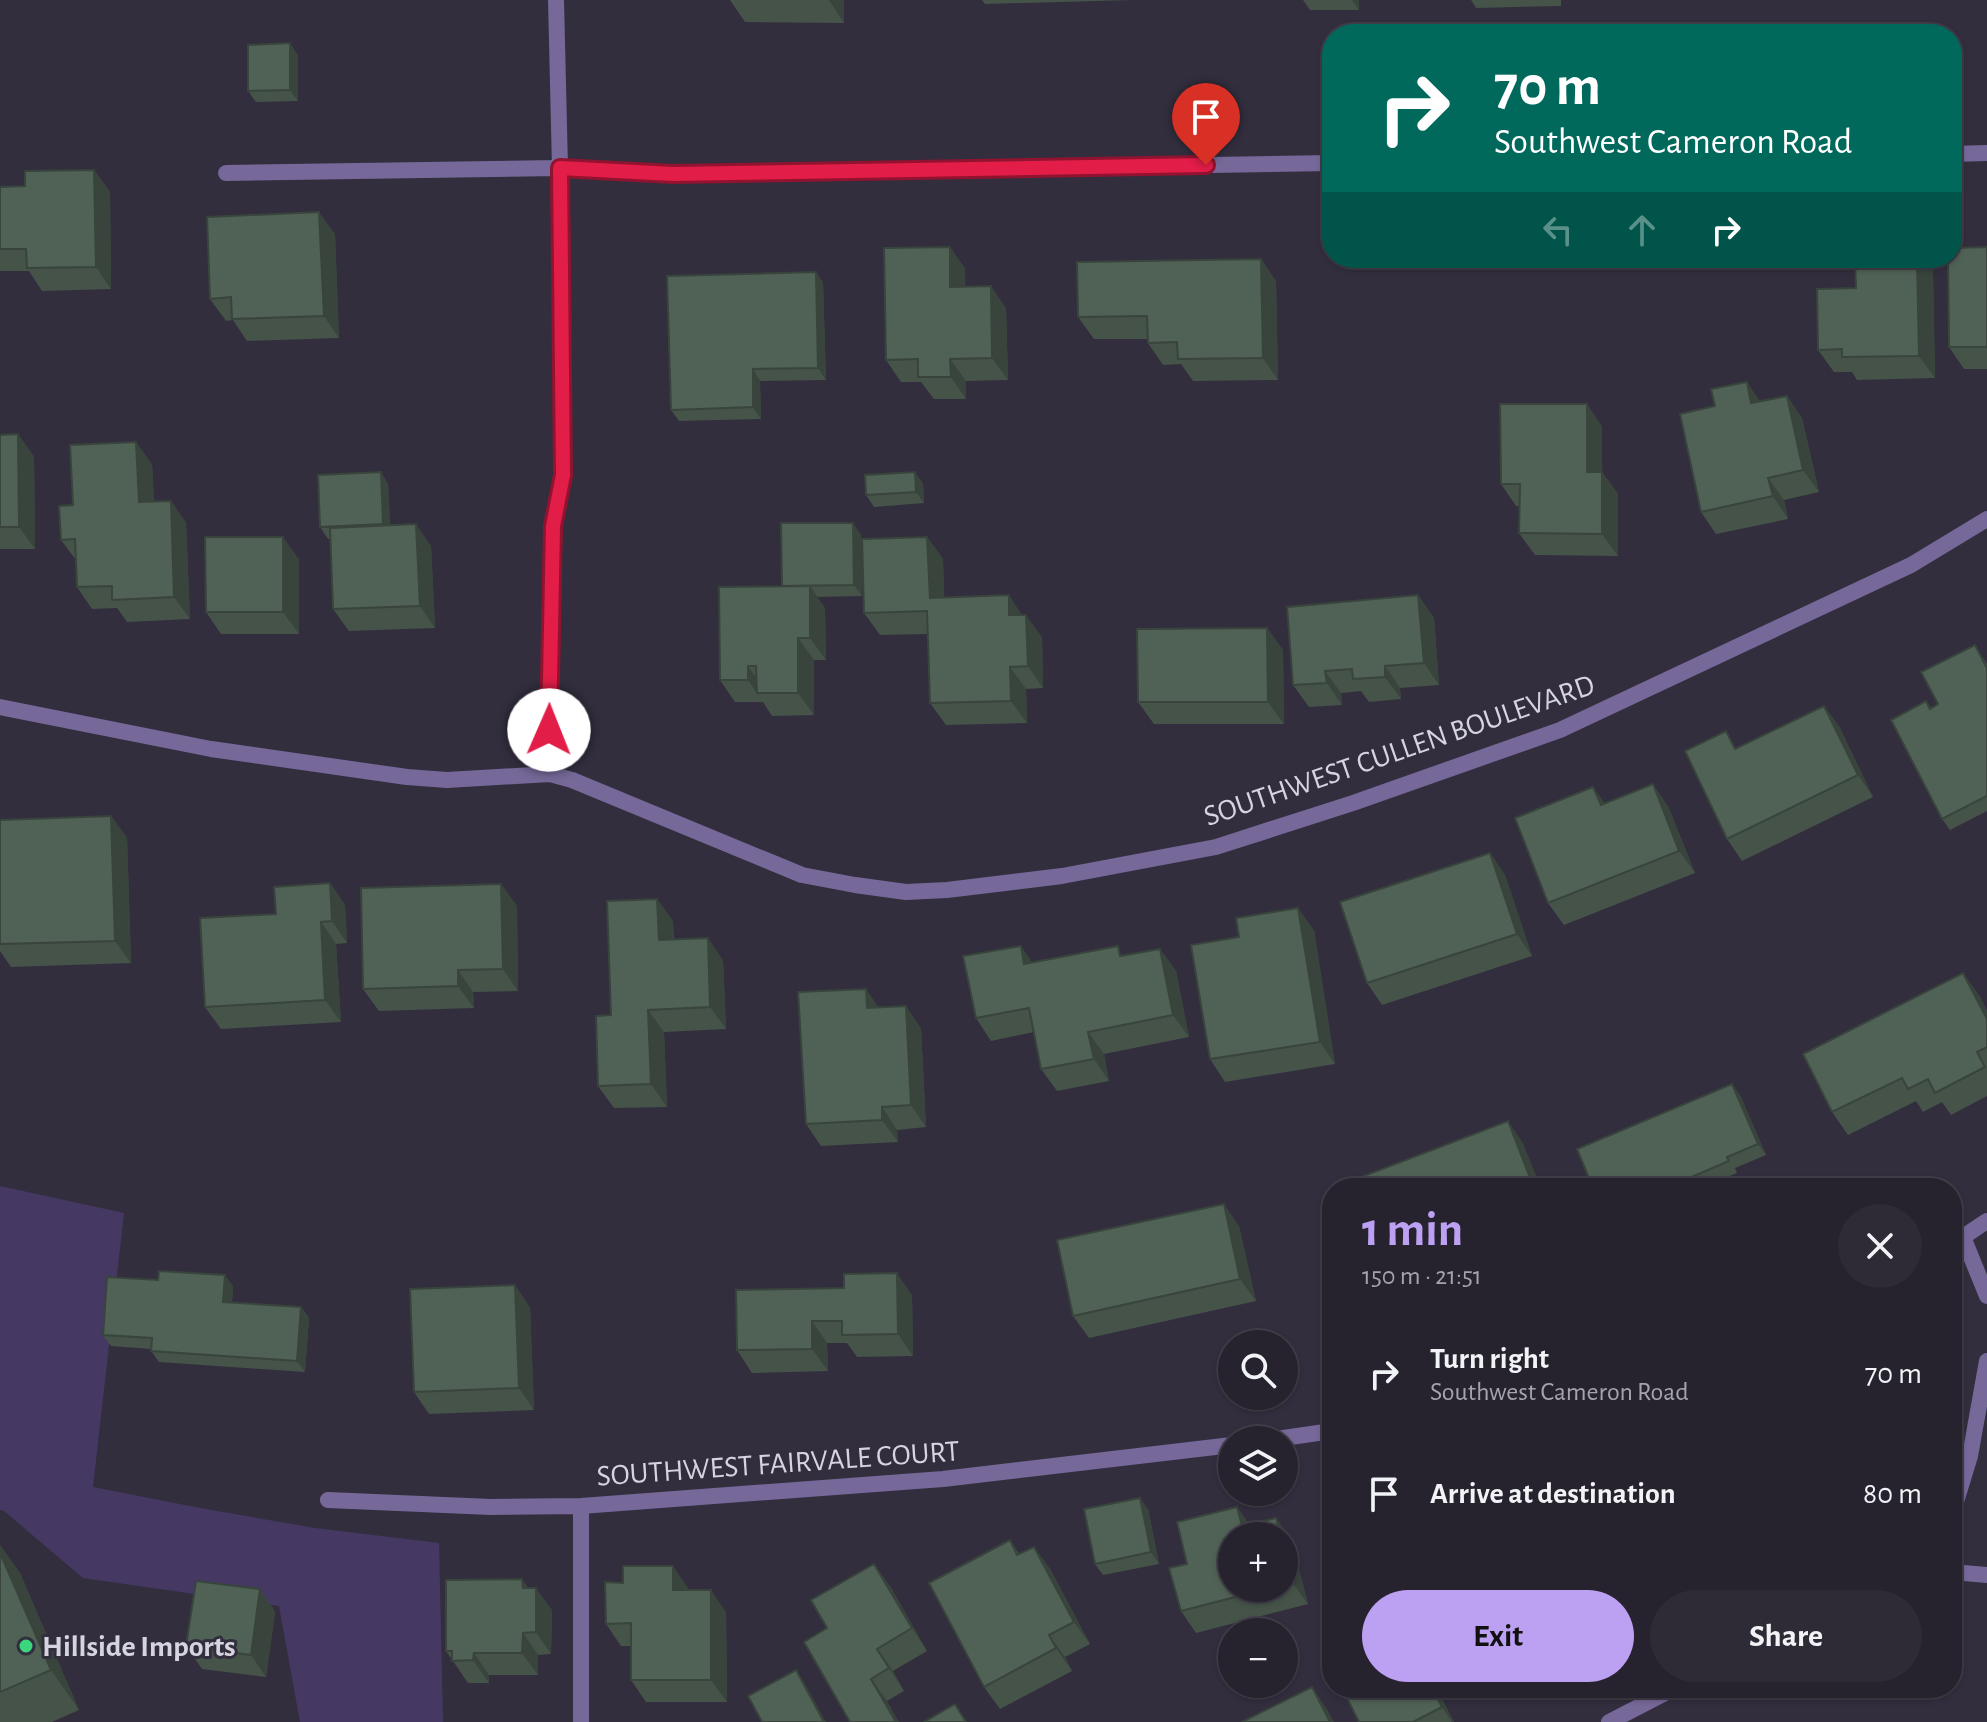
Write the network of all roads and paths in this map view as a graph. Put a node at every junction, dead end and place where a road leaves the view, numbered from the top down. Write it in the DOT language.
graph roads {
  1 [pos="556,0"];
  2 [pos="1987,153"];
  3 [pos="1962,154"];
  4 [pos="1322,163"];
  5 [pos="560,168"];
  6 [pos="226,173"];
  7 [pos="1987,519"];
  8 [pos="0,707"];
  9 [pos="550,774"];
  10 [pos="1987,1221"];
  11 [pos="1962,1236"];
  12 [pos="1962,1248"];
  13 [pos="1987,1296"];
  14 [pos="1987,1361"];
  15 [pos="1322,1432"];
  16 [pos="1298,1436"];
  17 [pos="1218,1447"];
  18 [pos="1962,1482"];
  19 [pos="328,1500"];
  20 [pos="581,1506"];
  21 [pos="1962,1573"];
  22 [pos="1987,1575"];
  23 [pos="1656,1698"];
  24 [pos="581,1722"];
  25 [pos="1609,1722"];
  1 -- 5 [label="street"];
  2 -- 3 [label="street"];
  4 -- 5 [label="street"];
  5 -- 6 [label="street"];
  5 -- 9 [label="street"];
  7 -- 9 [label="street, SOUTHWEST CULLEN BOULEVARD"];
  8 -- 9 [label="street, SOUTHWEST CULLEN BOULEVARD"];
  10 -- 11 [label="street"];
  12 -- 13 [label="street"];
  14 -- 18 [label="street"];
  15 -- 16 [label="street"];
  17 -- 20 [label="street, SOUTHWEST FAIRVALE COURT"];
  19 -- 20 [label="street, SOUTHWEST FAIRVALE COURT"];
  20 -- 24 [label="street"];
  21 -- 22 [label="street"];
  23 -- 25 [label="street"];
}
